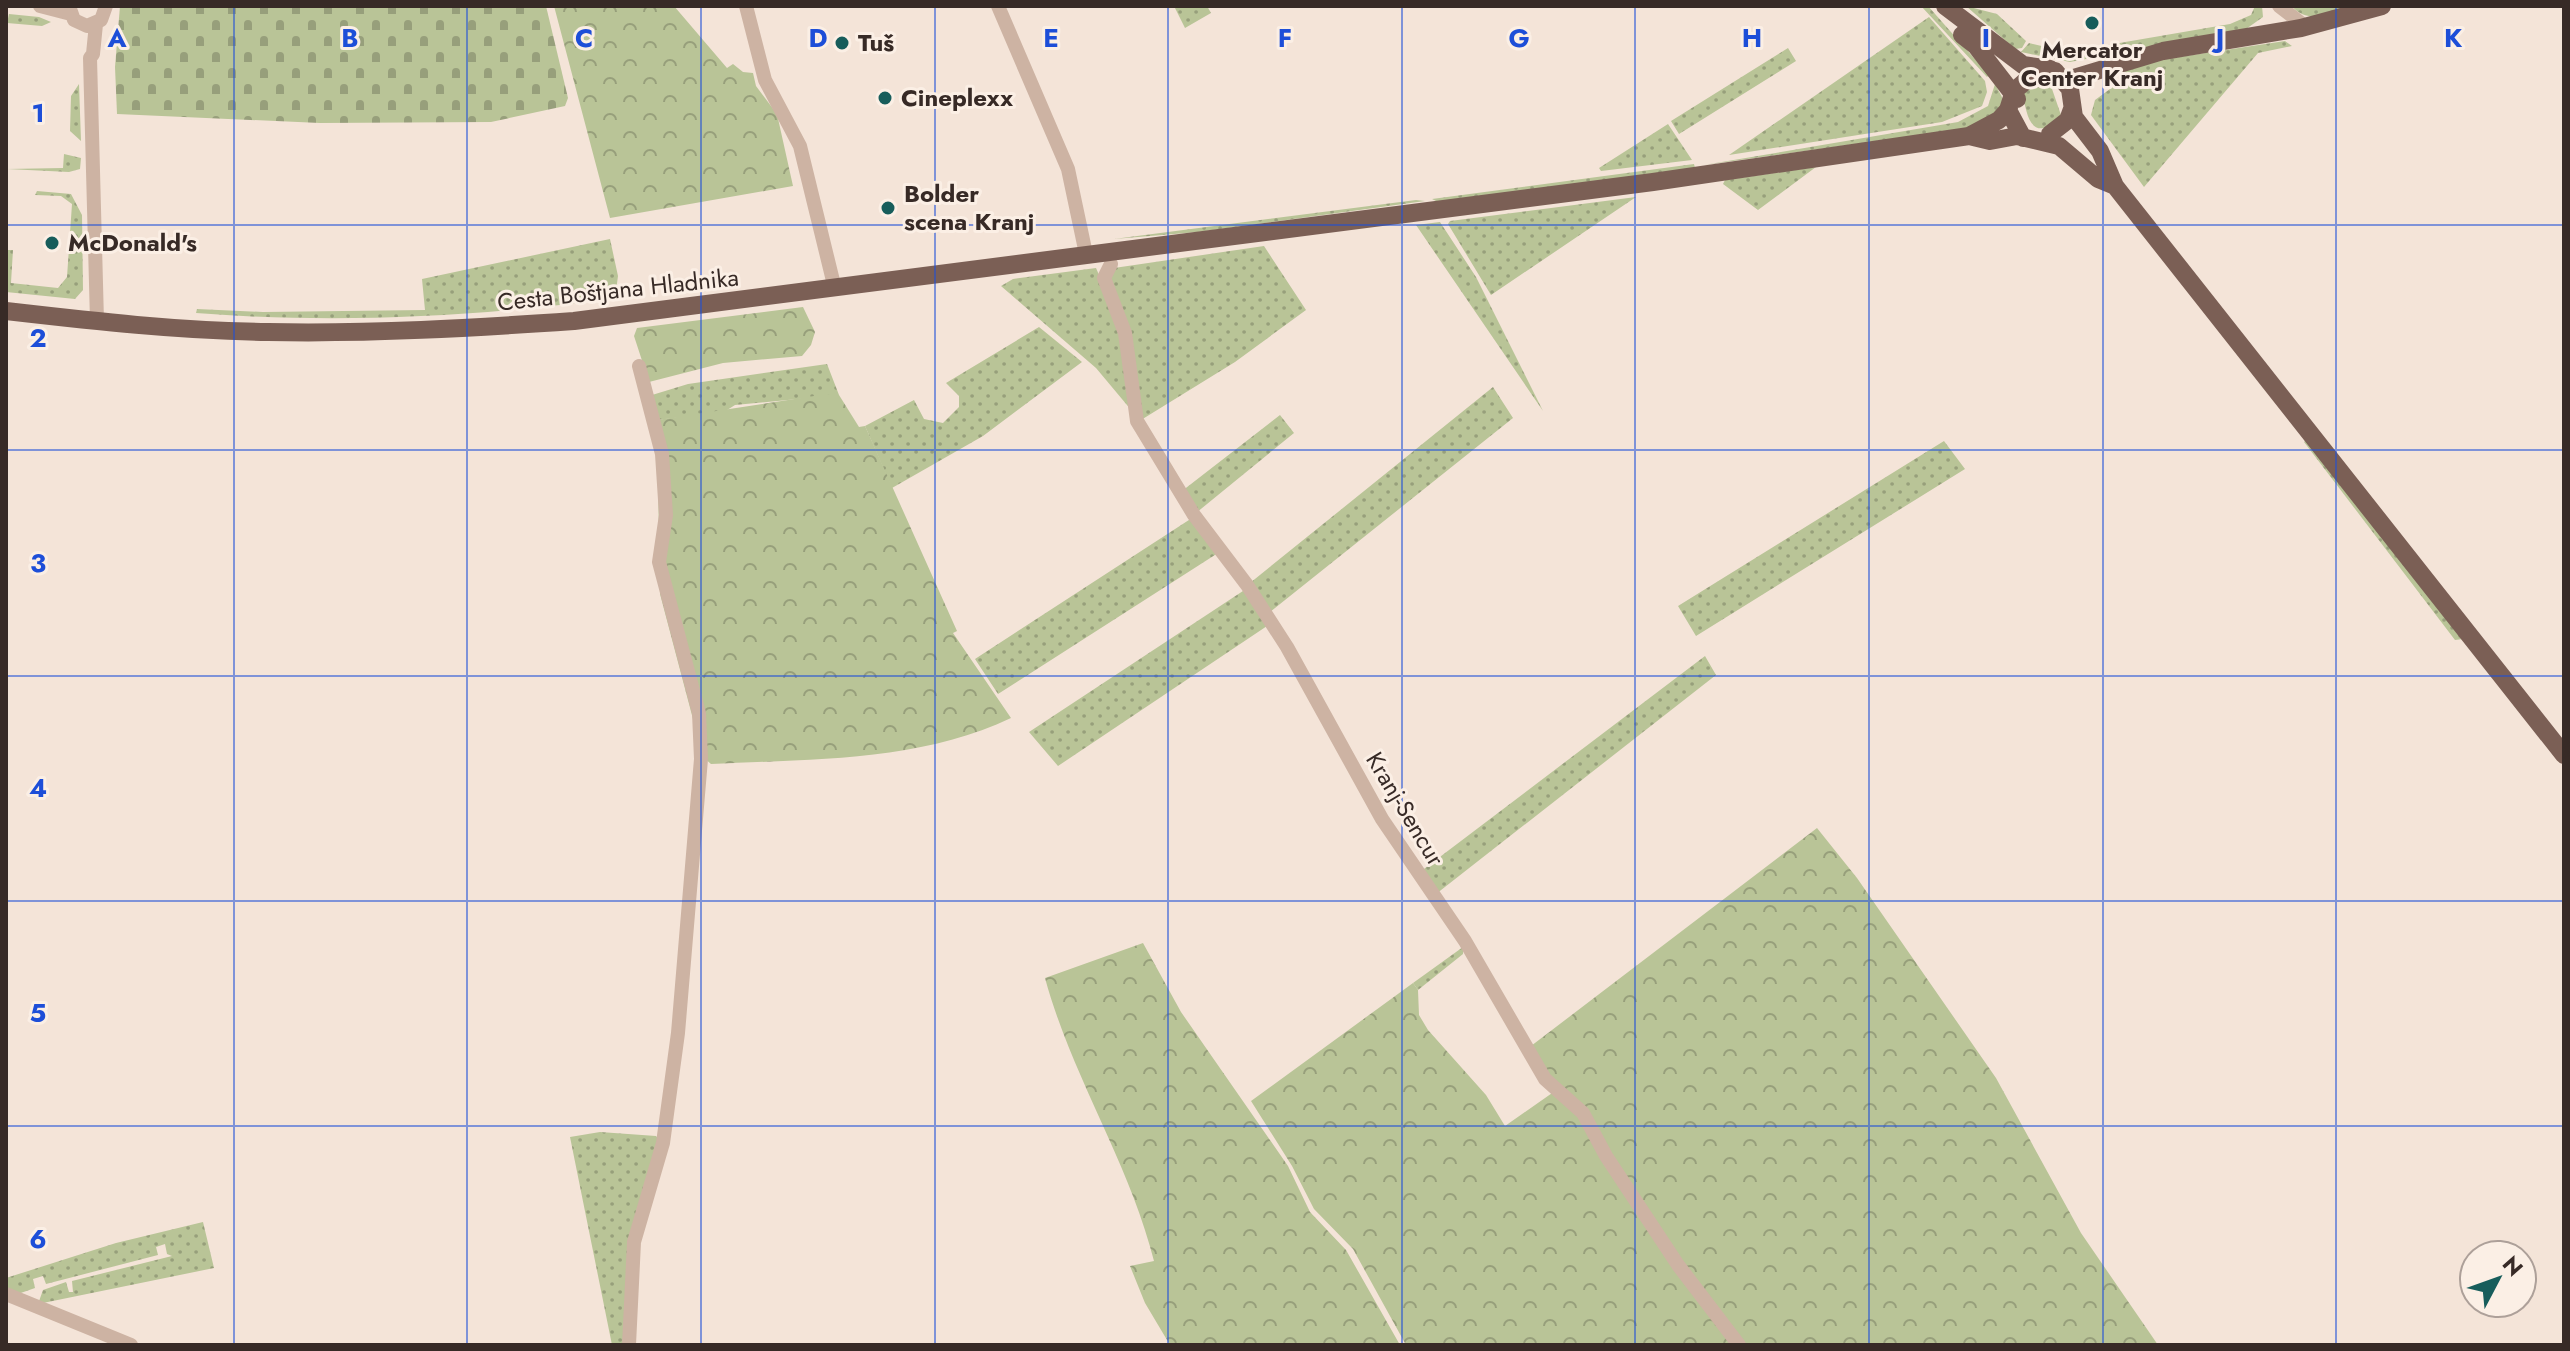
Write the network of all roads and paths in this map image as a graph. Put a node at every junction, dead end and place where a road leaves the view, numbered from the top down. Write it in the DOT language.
graph roads {
  1 [pos="40,6"];
  2 [pos="106,6"];
  3 [pos="746,6"];
  4 [pos="998,6"];
  5 [pos="2279,6"];
  6 [pos="2382,6"];
  7 [pos="73,14"];
  8 [pos="1958,20"];
  9 [pos="96,24"];
  10 [pos="2306,27"];
  11 [pos="2279,32"];
  12 [pos="90,58"];
  13 [pos="2111,65"];
  14 [pos="2058,77"];
  15 [pos="2029,78"];
  16 [pos="2010,102"];
  17 [pos="2070,110"];
  18 [pos="2022,132"];
  19 [pos="2050,134"];
  20 [pos="1976,138"];
  21 [pos="2096,166"];
  22 [pos="1086,254"];
  23 [pos="1111,264"];
  24 [pos="835,289"];
  25 [pos="6,311"];
  26 [pos="97,321"];
  27 [pos="639,366"];
  28 [pos="2564,755"];
  29 [pos="6,1294"];
  30 [pos="131,1345"];
  31 [pos="629,1345"];
  32 [pos="1739,1345"];
  1 -- 7 [label="street"];
  2 -- 9 [label="street"];
  3 -- 24 [label="street"];
  4 -- 22 [label="street"];
  5 -- 10 [label="street"];
  5 -- 11 [label="street"];
  6 -- 10 [label="main road"];
  7 -- 9 [label="street"];
  7 -- 12 [label="street"];
  8 -- 14 [label="main road"];
  8 -- 15 [label="main road"];
  8 -- 16 [label="main road"];
  8 -- 16 [label="main road"];
  9 -- 12 [label="street"];
  10 -- 11 [label="main road"];
  11 -- 13 [label="main road"];
  12 -- 26 [label="street"];
  13 -- 14 [label="main road"];
  13 -- 17 [label="main road"];
  14 -- 15 [label="main road"];
  14 -- 17 [label="main road"];
  15 -- 16 [label="main road"];
  16 -- 18 [label="main road"];
  16 -- 20 [label="main road"];
  17 -- 19 [label="main road"];
  17 -- 21 [label="main road"];
  18 -- 19 [label="main road"];
  18 -- 20 [label="main road, Cesta Boštjana Hladnika"];
  18 -- 21 [label="main road"];
  19 -- 21 [label="main road"];
  20 -- 22 [label="main road, Cesta Boštjana Hladnika"];
  21 -- 28 [label="main road"];
  22 -- 24 [label="main road, Cesta Boštjana Hladnika"];
  23 -- 32 [label="street, Kranj-Sencur"];
  24 -- 26 [label="main road, Cesta Boštjana Hladnika"];
  25 -- 26 [label="main road, Cesta Boštjana Hladnika"];
  27 -- 31 [label="street"];
  29 -- 30 [label="street"];
}
